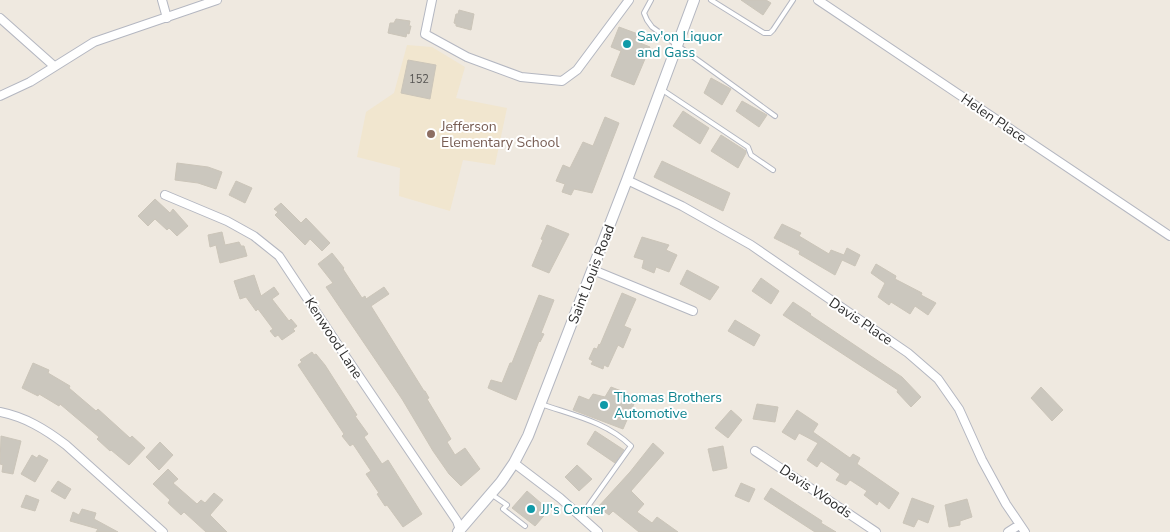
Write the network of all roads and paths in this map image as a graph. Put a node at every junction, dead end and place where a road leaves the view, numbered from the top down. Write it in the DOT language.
graph roads {
  1 [pos="162,0"];
  2 [pos="217,0"];
  3 [pos="432,0"];
  4 [pos="629,0"];
  5 [pos="651,0"];
  6 [pos="694,0"];
  7 [pos="711,0"];
  8 [pos="793,0"];
  9 [pos="818,0"];
  10 [pos="0,18"];
  11 [pos="167,18"];
  12 [pos="677,46"];
  13 [pos="54,66"];
  14 [pos="661,89"];
  15 [pos="0,96"];
  16 [pos="775,116"];
  17 [pos="773,170"];
  18 [pos="628,180"];
  19 [pos="165,195"];
  20 [pos="1170,236"];
  21 [pos="593,270"];
  22 [pos="693,311"];
  23 [pos="541,404"];
  24 [pos="0,412"];
  25 [pos="755,451"];
  26 [pos="514,463"];
  27 [pos="492,494"];
  28 [pos="581,516"];
  29 [pos="1019,525"];
  30 [pos="525,526"];
  31 [pos="460,531"];
  32 [pos="163,532"];
  33 [pos="598,532"];
  34 [pos="876,532"];
  35 [pos="1008,532"];
  36 [pos="1025,532"];
  1 -- 11 [label="street"];
  2 -- 11 [label="street"];
  3 -- 4 [label="street"];
  5 -- 12 [label="lane"];
  6 -- 12 [label="street, Saint Louis Road"];
  7 -- 8 [label="lane"];
  9 -- 20 [label="street, Helen Place"];
  10 -- 13 [label="street"];
  11 -- 13 [label="street"];
  12 -- 14 [label="street, Saint Louis Road"];
  12 -- 16 [label="lane"];
  13 -- 15 [label="street"];
  14 -- 17 [label="lane"];
  14 -- 18 [label="street, Saint Louis Road"];
  18 -- 21 [label="street, Saint Louis Road"];
  18 -- 29 [label="street, Davis Place"];
  19 -- 31 [label="street, Kenwood Lane"];
  21 -- 22 [label="street"];
  21 -- 23 [label="street, Saint Louis Road"];
  23 -- 26 [label="street, Saint Louis Road"];
  23 -- 28 [label="lane"];
  24 -- 32 [label="street"];
  25 -- 34 [label="street, Davis Woods"];
  26 -- 27 [label="street, Saint Louis Road"];
  26 -- 28 [label="street"];
  27 -- 30 [label="lane"];
  27 -- 31 [label="street, Saint Louis Road"];
  28 -- 33 [label="street"];
  29 -- 35 [label="street"];
  29 -- 36 [label="street, Davis Place"];
}
